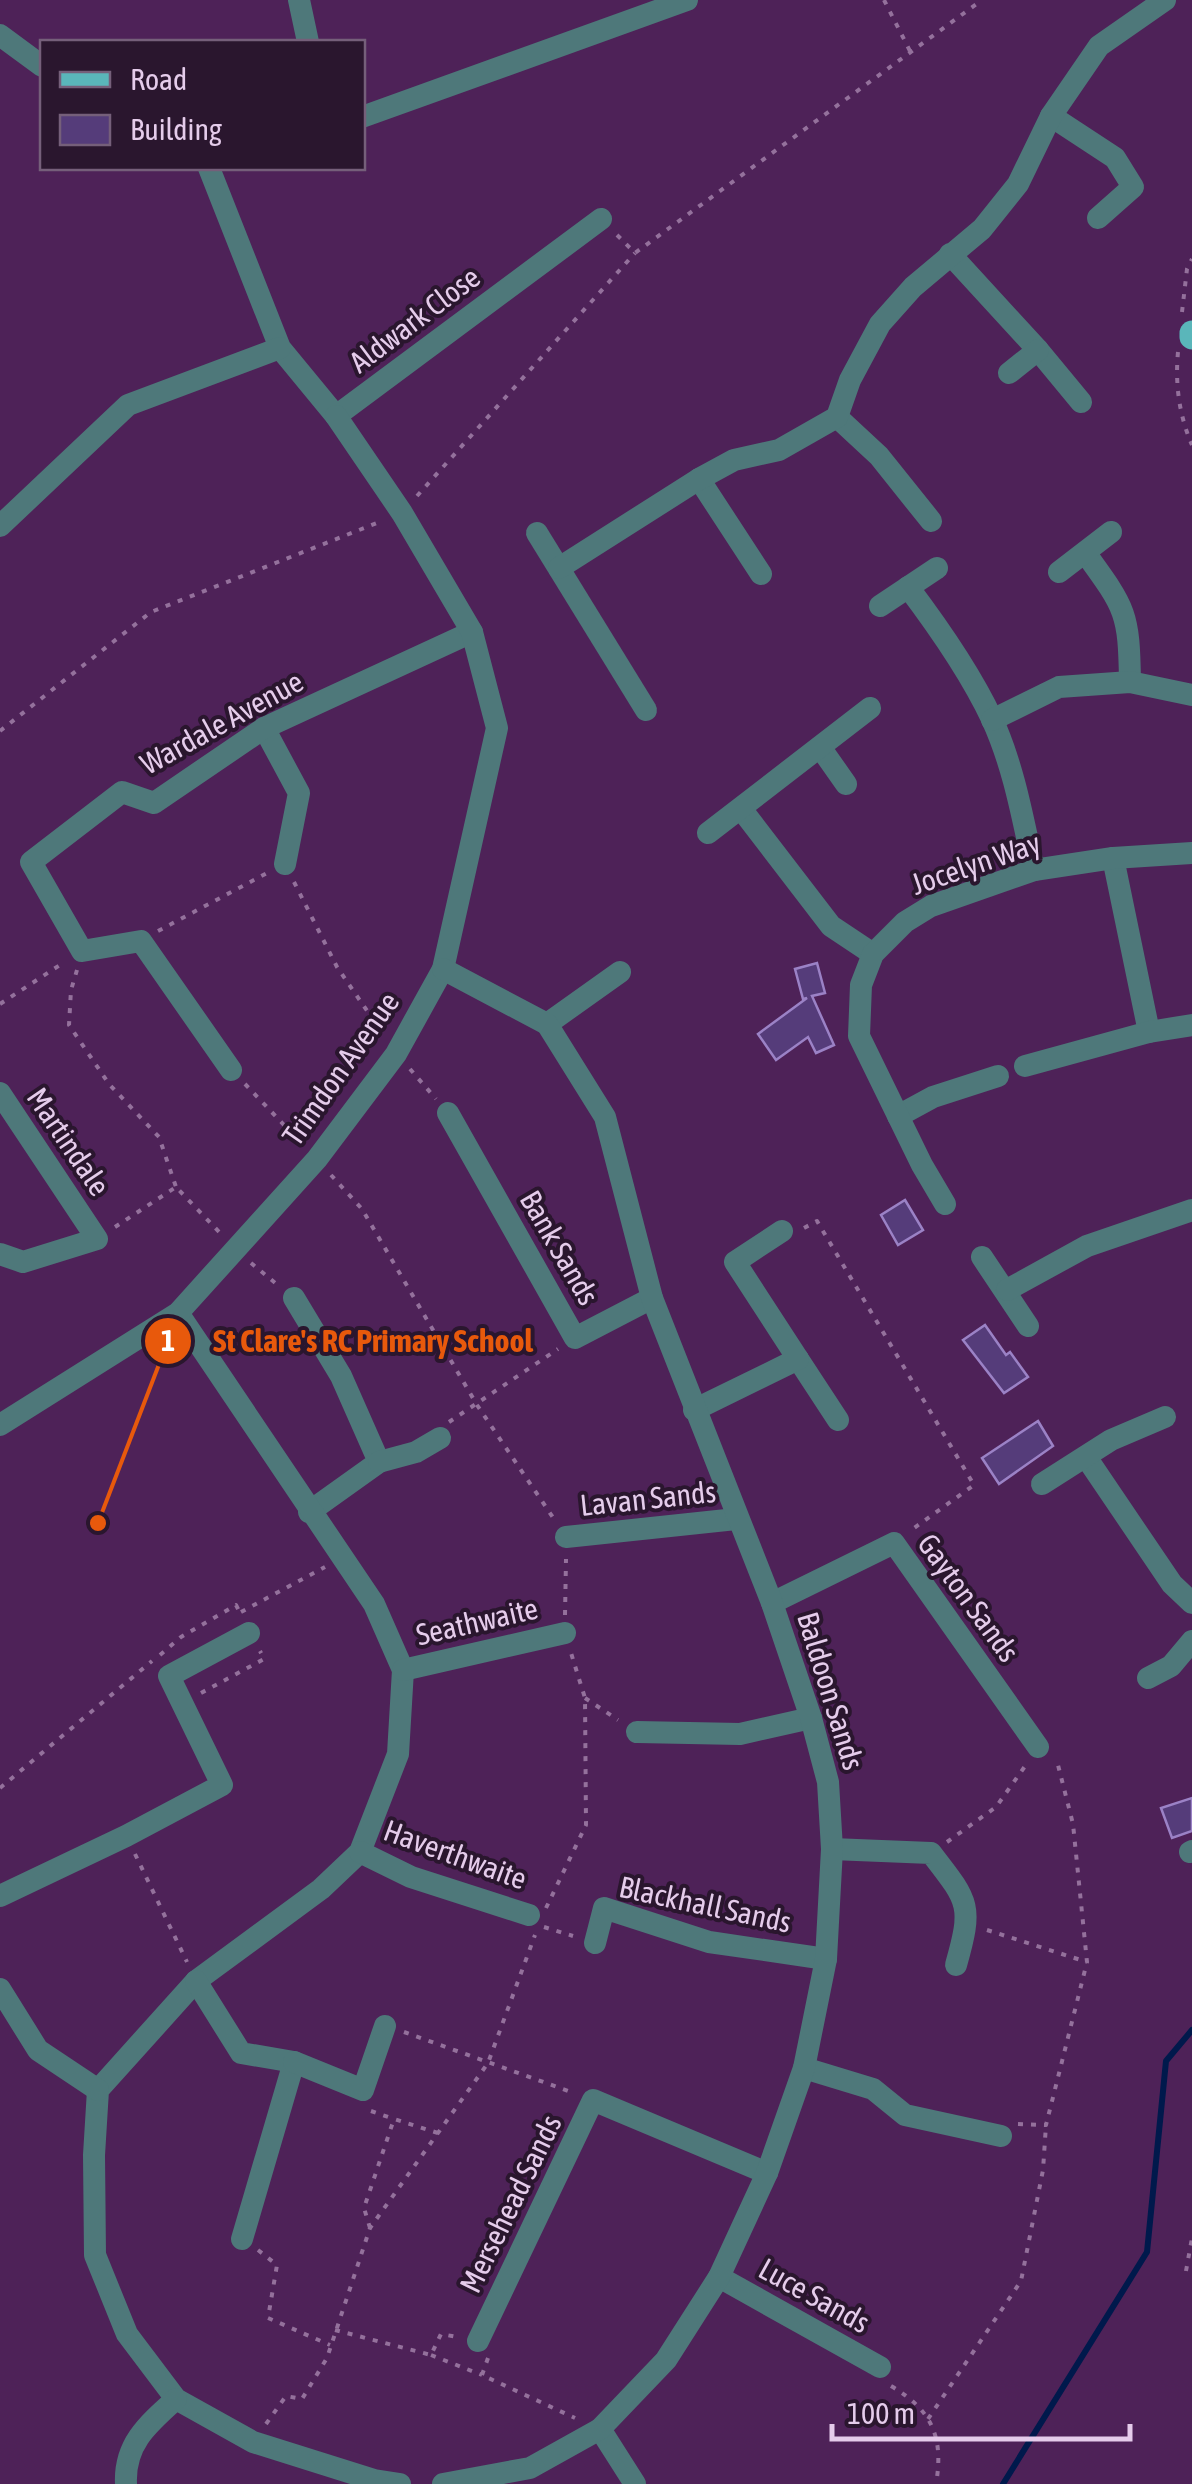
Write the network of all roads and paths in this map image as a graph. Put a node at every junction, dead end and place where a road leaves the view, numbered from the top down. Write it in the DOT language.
graph roads {
  1 [pos="298,0"];
  2 [pos="687,0"];
  3 [pos="884,0"];
  4 [pos="982,0"];
  5 [pos="1165,0"];
  6 [pos="0,34"];
  7 [pos="308,40"];
  8 [pos="911,54"];
  9 [pos="40,64"];
  10 [pos="365,115"];
  11 [pos="1051,116"];
  12 [pos="210,170"];
  13 [pos="1098,218"];
  14 [pos="600,219"];
  15 [pos="635,253"];
  16 [pos="950,254"];
  17 [pos="280,348"];
  18 [pos="1038,350"];
  19 [pos="1009,372"];
  20 [pos="1081,402"];
  21 [pos="336,416"];
  22 [pos="837,416"];
  23 [pos="698,479"];
  24 [pos="402,514"];
  25 [pos="4,515"];
  26 [pos="931,521"];
  27 [pos="1110,532"];
  28 [pos="537,533"];
  29 [pos="1086,554"];
  30 [pos="559,568"];
  31 [pos="938,568"];
  32 [pos="1059,572"];
  33 [pos="760,574"];
  34 [pos="908,587"];
  35 [pos="880,606"];
  36 [pos="472,632"];
  37 [pos="1130,682"];
  38 [pos="1187,694"];
  39 [pos="870,708"];
  40 [pos="646,710"];
  41 [pos="992,720"];
  42 [pos="264,728"];
  43 [pos="0,731"];
  44 [pos="820,747"];
  45 [pos="846,784"];
  46 [pos="742,810"];
  47 [pos="708,833"];
  48 [pos="1192,853"];
  49 [pos="1112,858"];
  50 [pos="285,864"];
  51 [pos="1034,870"];
  52 [pos="140,941"];
  53 [pos="82,950"];
  54 [pos="873,954"];
  55 [pos="443,968"];
  56 [pos="620,972"];
  57 [pos="0,1004"];
  58 [pos="547,1024"];
  59 [pos="1192,1025"];
  60 [pos="1149,1032"];
  61 [pos="396,1054"];
  62 [pos="1025,1066"];
  63 [pos="232,1070"];
  64 [pos="998,1076"];
  65 [pos="0,1093"];
  66 [pos="448,1113"];
  67 [pos="898,1116"];
  68 [pos="317,1160"];
  69 [pos="176,1188"];
  70 [pos="945,1204"];
  71 [pos="1192,1211"];
  72 [pos="782,1231"];
  73 [pos="97,1239"];
  74 [pos="235,1249"];
  75 [pos="0,1254"];
  76 [pos="982,1257"];
  77 [pos="1007,1290"];
  78 [pos="294,1298"];
  79 [pos="652,1298"];
  80 [pos="178,1313"];
  81 [pos="1028,1326"];
  82 [pos="575,1338"];
  83 [pos="798,1359"];
  84 [pos="478,1405"];
  85 [pos="694,1410"];
  86 [pos="1165,1417"];
  87 [pos="838,1420"];
  88 [pos="0,1425"];
  89 [pos="440,1438"];
  90 [pos="1086,1458"];
  91 [pos="379,1462"];
  92 [pos="1042,1484"];
  93 [pos="310,1512"];
  94 [pos="736,1520"];
  95 [pos="566,1538"];
  96 [pos="894,1543"];
  97 [pos="1192,1602"];
  98 [pos="772,1603"];
  99 [pos="245,1623"];
  100 [pos="565,1632"];
  101 [pos="1192,1641"];
  102 [pos="403,1670"];
  103 [pos="1148,1678"];
  104 [pos="585,1698"];
  105 [pos="812,1718"];
  106 [pos="637,1732"];
  107 [pos="1038,1748"];
  108 [pos="0,1788"];
  109 [pos="126,1836"];
  110 [pos="832,1848"];
  111 [pos="360,1852"];
  112 [pos="931,1854"];
  113 [pos="0,1896"];
  114 [pos="534,1920"];
  115 [pos="968,1924"];
  116 [pos="595,1943"];
  117 [pos="826,1960"];
  118 [pos="1087,1962"];
  119 [pos="956,1965"];
  120 [pos="196,1982"];
  121 [pos="0,1989"];
  122 [pos="386,2026"];
  123 [pos="294,2062"];
  124 [pos="488,2063"];
  125 [pos="804,2068"];
  126 [pos="98,2090"];
  127 [pos="594,2100"];
  128 [pos="1046,2125"];
  129 [pos="439,2134"];
  130 [pos="1001,2136"];
  131 [pos="767,2174"];
  132 [pos="370,2228"];
  133 [pos="1192,2238"];
  134 [pos="242,2239"];
  135 [pos="1186,2271"];
  136 [pos="719,2277"];
  137 [pos="335,2330"];
  138 [pos="478,2341"];
  139 [pos="330,2345"];
  140 [pos="431,2355"];
  141 [pos="880,2367"];
  142 [pos="482,2376"];
  143 [pos="176,2399"];
  144 [pos="928,2419"];
  145 [pos="600,2428"];
  146 [pos="252,2442"];
  147 [pos="374,2482"];
  148 [pos="126,2484"];
  149 [pos="400,2484"];
  150 [pos="442,2484"];
  151 [pos="635,2484"];
  152 [pos="936,2484"];
  1 -- 7 [label="street"];
  2 -- 10 [label="street"];
  3 -- 8 [label="path"];
  4 -- 8 [label="path"];
  5 -- 11 [label="street"];
  6 -- 9 [label="street"];
  8 -- 15 [label="path"];
  11 -- 13 [label="street"];
  11 -- 16 [label="street"];
  12 -- 17 [label="street, Aldwark Close"];
  14 -- 15 [label="path"];
  14 -- 21 [label="street, Aldwark Close"];
  15 -- 24 [label="path"];
  16 -- 18 [label="street"];
  16 -- 22 [label="street"];
  17 -- 21 [label="street, Aldwark Close"];
  17 -- 25 [label="street"];
  18 -- 19 [label="street"];
  18 -- 20 [label="street"];
  21 -- 24 [label="street, Trimdon Avenue"];
  22 -- 23 [label="street"];
  22 -- 26 [label="street"];
  23 -- 30 [label="street"];
  23 -- 33 [label="street"];
  24 -- 36 [label="street, Trimdon Avenue"];
  24 -- 43 [label="path"];
  27 -- 29 [label="street"];
  28 -- 30 [label="street"];
  29 -- 32 [label="street"];
  29 -- 37 [label="street"];
  30 -- 40 [label="street"];
  31 -- 34 [label="street"];
  34 -- 35 [label="street"];
  34 -- 41 [label="street"];
  36 -- 42 [label="street, Wardale Avenue"];
  36 -- 55 [label="street, Trimdon Avenue"];
  37 -- 38 [label="street"];
  37 -- 41 [label="street"];
  39 -- 44 [label="street"];
  41 -- 51 [label="street"];
  42 -- 50 [label="street"];
  42 -- 53 [label="street, Wardale Avenue"];
  44 -- 45 [label="street"];
  44 -- 46 [label="street"];
  46 -- 47 [label="street"];
  46 -- 54 [label="street"];
  48 -- 49 [label="street, Jocelyn Way"];
  49 -- 51 [label="street, Jocelyn Way"];
  49 -- 60 [label="street"];
  50 -- 52 [label="path"];
  50 -- 61 [label="path"];
  51 -- 54 [label="street, Jocelyn Way"];
  52 -- 53 [label="street"];
  52 -- 63 [label="street"];
  53 -- 57 [label="path"];
  53 -- 69 [label="path"];
  54 -- 67 [label="street"];
  55 -- 58 [label="street"];
  55 -- 61 [label="street, Trimdon Avenue"];
  56 -- 58 [label="street"];
  58 -- 79 [label="street, Baldoon Sands"];
  59 -- 60 [label="street"];
  60 -- 62 [label="street"];
  61 -- 66 [label="path"];
  61 -- 68 [label="street, Trimdon Avenue"];
  63 -- 68 [label="path"];
  64 -- 67 [label="street"];
  65 -- 73 [label="street, Martindale"];
  66 -- 82 [label="street, Bank Sands"];
  67 -- 70 [label="street"];
  68 -- 74 [label="street, Trimdon Avenue"];
  68 -- 84 [label="path"];
  69 -- 73 [label="path"];
  69 -- 74 [label="path"];
  71 -- 77 [label="street"];
  72 -- 83 [label="street"];
  72 -- 96 [label="path"];
  73 -- 75 [label="street, Martindale"];
  74 -- 78 [label="path"];
  74 -- 80 [label="street, Trimdon Avenue"];
  76 -- 77 [label="street"];
  77 -- 81 [label="street"];
  78 -- 91 [label="street"];
  79 -- 82 [label="street, Bank Sands"];
  79 -- 85 [label="street, Baldoon Sands"];
  80 -- 88 [label="street, Trimdon Avenue"];
  80 -- 93 [label="street"];
  82 -- 84 [label="path"];
  83 -- 85 [label="street"];
  83 -- 87 [label="street"];
  84 -- 89 [label="path"];
  84 -- 95 [label="path"];
  85 -- 94 [label="street, Baldoon Sands"];
  86 -- 90 [label="street"];
  89 -- 91 [label="street"];
  90 -- 92 [label="street"];
  90 -- 97 [label="street"];
  91 -- 93 [label="street"];
  93 -- 102 [label="street"];
  94 -- 95 [label="street, Lavan Sands"];
  94 -- 98 [label="street, Baldoon Sands"];
  95 -- 100 [label="path"];
  96 -- 98 [label="street, Gayton Sands"];
  96 -- 107 [label="street, Gayton Sands"];
  98 -- 105 [label="street, Baldoon Sands"];
  99 -- 108 [label="path"];
  99 -- 109 [label="street"];
  100 -- 102 [label="street, Seathwaite"];
  100 -- 104 [label="path"];
  101 -- 103 [label="street"];
  102 -- 111 [label="street"];
  104 -- 106 [label="path"];
  104 -- 114 [label="path"];
  105 -- 106 [label="street"];
  105 -- 110 [label="street, Baldoon Sands"];
  107 -- 112 [label="path"];
  107 -- 118 [label="path"];
  109 -- 113 [label="street"];
  109 -- 120 [label="path"];
  110 -- 112 [label="street"];
  110 -- 117 [label="street, Baldoon Sands"];
  111 -- 114 [label="street, Haverthwaite"];
  111 -- 120 [label="street"];
  112 -- 115 [label="street"];
  114 -- 116 [label="path"];
  114 -- 124 [label="path"];
  115 -- 118 [label="path"];
  115 -- 119 [label="street"];
  116 -- 117 [label="street, Blackhall Sands"];
  117 -- 125 [label="street, Baldoon Sands"];
  118 -- 128 [label="path"];
  120 -- 123 [label="street"];
  120 -- 126 [label="street"];
  121 -- 126 [label="street"];
  122 -- 123 [label="street"];
  122 -- 124 [label="path"];
  123 -- 134 [label="street"];
  124 -- 127 [label="path"];
  124 -- 129 [label="path"];
  125 -- 130 [label="street"];
  125 -- 131 [label="street, Baldoon Sands"];
  126 -- 143 [label="street"];
  127 -- 131 [label="street, Mersehead Sands"];
  127 -- 138 [label="street, Mersehead Sands"];
  128 -- 130 [label="path"];
  128 -- 144 [label="path"];
  129 -- 132 [label="path"];
  129 -- 132 [label="path"];
  131 -- 136 [label="street, Baldoon Sands"];
  132 -- 137 [label="path"];
  133 -- 135 [label="path"];
  134 -- 139 [label="path"];
  136 -- 141 [label="street, Luce Sands"];
  136 -- 145 [label="street, Baldoon Sands"];
  137 -- 139 [label="path"];
  137 -- 140 [label="path"];
  138 -- 140 [label="path"];
  138 -- 142 [label="path"];
  139 -- 146 [label="path"];
  140 -- 142 [label="path"];
  141 -- 144 [label="path"];
  142 -- 145 [label="path"];
  143 -- 146 [label="street"];
  143 -- 148 [label="street"];
  144 -- 152 [label="path"];
  145 -- 150 [label="street, Baldoon Sands"];
  145 -- 151 [label="street"];
  146 -- 147 [label="street"];
  147 -- 149 [label="street"];
}
